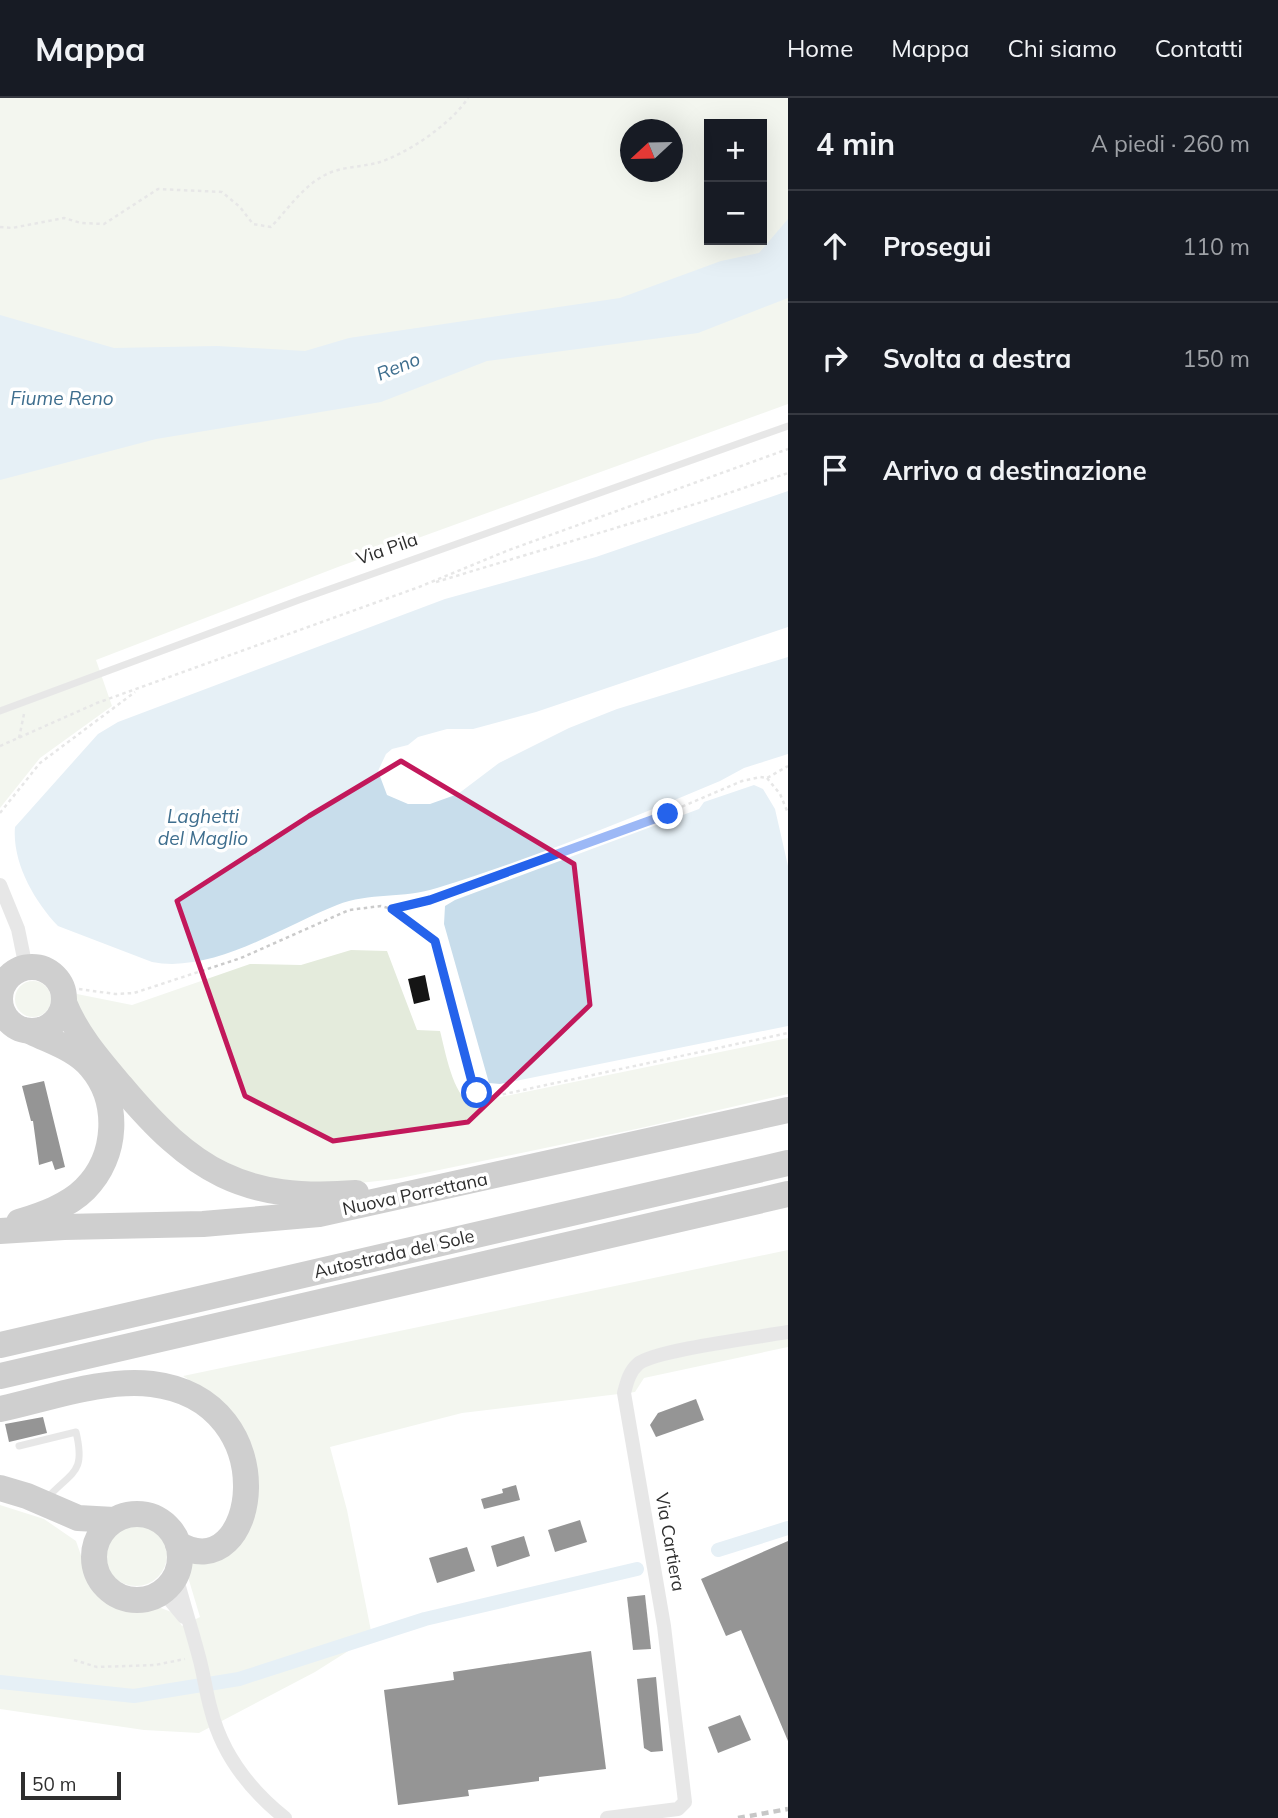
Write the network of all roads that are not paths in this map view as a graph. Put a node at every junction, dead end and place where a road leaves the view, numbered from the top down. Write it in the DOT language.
graph roads {
  1 [pos="788,426"];
  2 [pos="0,712"];
  3 [pos="0,885"];
  4 [pos="12,975"];
  5 [pos="63,995"];
  6 [pos="2,1013"];
  7 [pos="32,1031"];
  8 [pos="788,1110"];
  9 [pos="788,1163"];
  10 [pos="456,1185"];
  11 [pos="788,1194"];
  12 [pos="0,1230"];
  13 [pos="36,1230"];
  14 [pos="0,1243"];
  15 [pos="788,1332"];
  16 [pos="0,1345"];
  17 [pos="0,1376"];
  18 [pos="0,1409"];
  19 [pos="19,1446"];
  20 [pos="0,1488"];
  21 [pos="52,1507"];
  22 [pos="114,1520"];
  23 [pos="178,1544"];
  24 [pos="94,1553"];
  25 [pos="176,1575"];
  26 [pos="153,1597"];
  27 [pos="188,1620"];
  28 [pos="285,1818"];
  29 [pos="607,1818"];
  1 -- 2 [label="lane, Via Pila"];
  3 -- 4 [label="street"];
  4 -- 5 [label="highway"];
  4 -- 6 [label="highway"];
  5 -- 7 [label="highway"];
  5 -- 10 [label="highway"];
  6 -- 7 [label="highway"];
  7 -- 12 [label="highway"];
  8 -- 10 [label="highway, Nuova Porrettana"];
  9 -- 16 [label="highway, Autostrada del Sole"];
  10 -- 13 [label="highway, Nuova Porrettana"];
  11 -- 17 [label="highway, Autostrada del Sole"];
  12 -- 13 [label="highway"];
  13 -- 14 [label="highway"];
  15 -- 29 [label="street, Via Cartiera"];
  18 -- 23 [label="highway"];
  19 -- 21 [label="lane"];
  20 -- 21 [label="highway"];
  21 -- 22 [label="highway"];
  21 -- 24 [label="highway"];
  22 -- 23 [label="highway"];
  22 -- 24 [label="highway"];
  23 -- 25 [label="highway"];
  24 -- 26 [label="highway"];
  25 -- 26 [label="highway"];
  25 -- 27 [label="street"];
  26 -- 27 [label="street"];
  27 -- 28 [label="street"];
}
